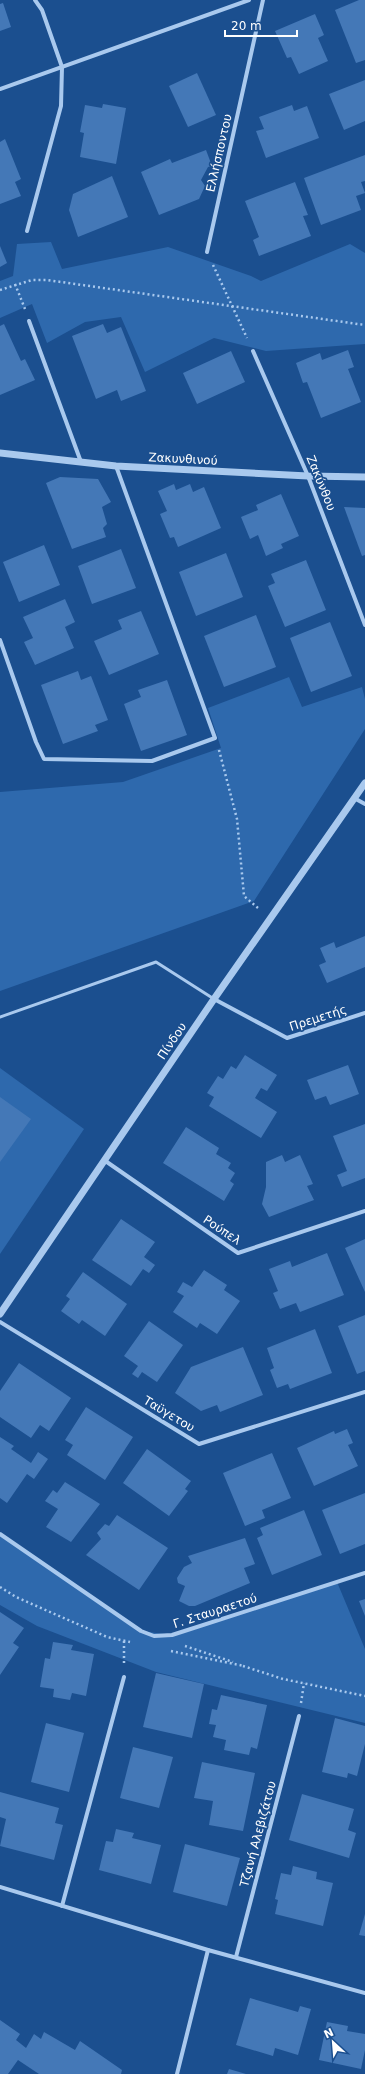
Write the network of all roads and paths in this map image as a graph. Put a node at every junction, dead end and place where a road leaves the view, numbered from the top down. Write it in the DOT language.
graph roads {
  1 [pos="35,0"];
  2 [pos="249,0"];
  3 [pos="264,0"];
  4 [pos="62,67"];
  5 [pos="0,89"];
  6 [pos="27,232"];
  7 [pos="207,252"];
  8 [pos="15,284"];
  9 [pos="0,290"];
  10 [pos="232,307"];
  11 [pos="29,321"];
  12 [pos="365,325"];
  13 [pos="253,351"];
  14 [pos="0,453"];
  15 [pos="81,462"];
  16 [pos="116,466"];
  17 [pos="308,476"];
  18 [pos="365,477"];
  19 [pos="365,625"];
  20 [pos="0,640"];
  21 [pos="215,738"];
  22 [pos="365,783"];
  23 [pos="354,798"];
  24 [pos="365,804"];
  25 [pos="270,919"];
  26 [pos="214,999"];
  27 [pos="365,1013"];
  28 [pos="0,1017"];
  29 [pos="104,1160"];
  30 [pos="365,1211"];
  31 [pos="0,1314"];
  32 [pos="0,1322"];
  33 [pos="365,1392"];
  34 [pos="0,1534"];
  35 [pos="365,1573"];
  36 [pos="124,1641"];
  37 [pos="184,1646"];
  38 [pos="124,1677"];
  39 [pos="304,1683"];
  40 [pos="365,1696"];
  41 [pos="299,1716"];
  42 [pos="0,1887"];
  43 [pos="62,1906"];
  44 [pos="208,1950"];
  45 [pos="236,1957"];
  46 [pos="365,1993"];
  47 [pos="177,2074"];
  1 -- 4 [label="street"];
  2 -- 4 [label="street"];
  3 -- 7 [label="street, Ελλήσποντου"];
  4 -- 5 [label="street"];
  4 -- 6 [label="street"];
  7 -- 10 [label="path"];
  8 -- 9 [label="path"];
  8 -- 10 [label="path"];
  8 -- 11 [label="path"];
  10 -- 12 [label="path"];
  10 -- 13 [label="path"];
  11 -- 15 [label="street"];
  13 -- 17 [label="street, Ζακύνθου"];
  14 -- 15 [label="street, Ζακυνθινού"];
  15 -- 16 [label="street, Ζακυνθινού"];
  16 -- 17 [label="street, Ζακυνθινού"];
  16 -- 21 [label="street"];
  17 -- 18 [label="street, Ζακυνθινού"];
  17 -- 19 [label="street, Ζακύνθου"];
  20 -- 21 [label="street"];
  21 -- 25 [label="path"];
  22 -- 23 [label="street, Πίνδου"];
  23 -- 24 [label="street"];
  23 -- 25 [label="street, Πίνδου"];
  25 -- 26 [label="street, Πίνδου"];
  26 -- 27 [label="street, Πρεμετής"];
  26 -- 28 [label="lane"];
  26 -- 29 [label="street, Πίνδου"];
  29 -- 30 [label="street, Ρούπελ"];
  29 -- 31 [label="street, Πίνδου"];
  32 -- 33 [label="street, Ταϋγετου"];
  34 -- 35 [label="street, Γ. Σταυραετού"];
  36 -- 38 [label="path"];
  37 -- 39 [label="path"];
  38 -- 43 [label="street"];
  39 -- 40 [label="path"];
  39 -- 41 [label="path"];
  41 -- 45 [label="street, Τζανή Αλεβιζάτου"];
  42 -- 43 [label="street"];
  43 -- 44 [label="street"];
  44 -- 45 [label="street"];
  44 -- 47 [label="street"];
  45 -- 46 [label="street"];
}
